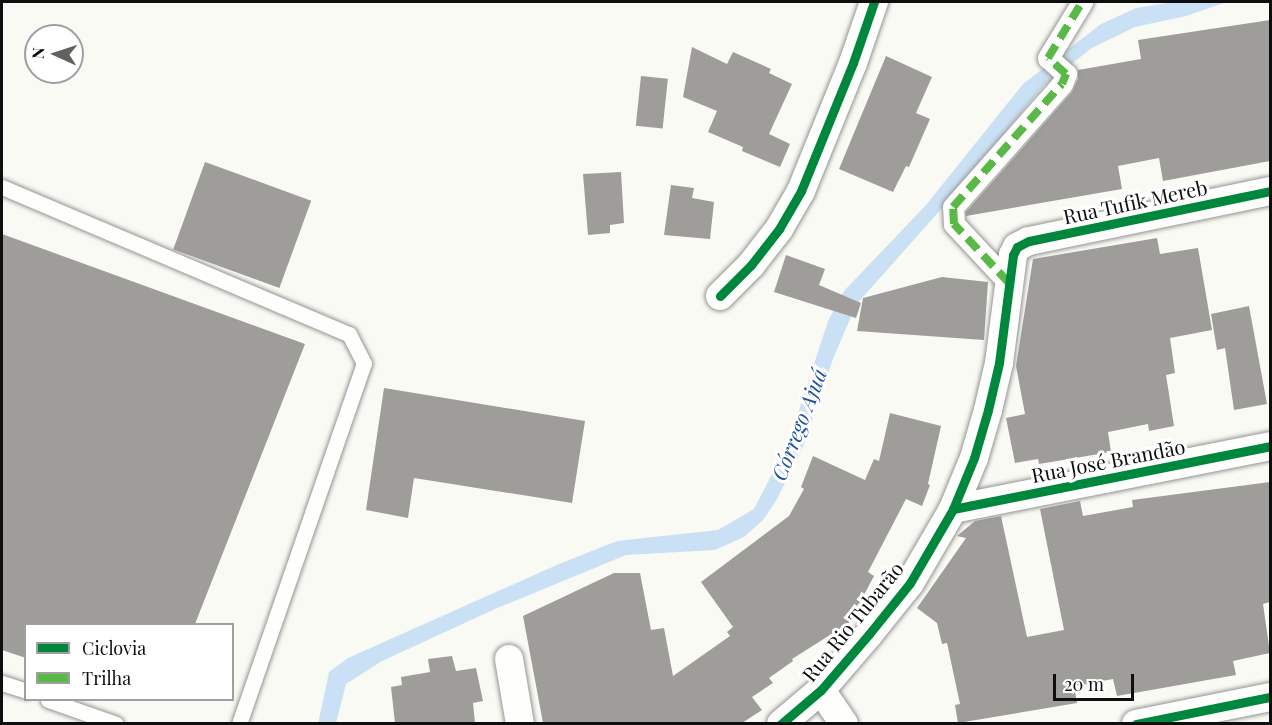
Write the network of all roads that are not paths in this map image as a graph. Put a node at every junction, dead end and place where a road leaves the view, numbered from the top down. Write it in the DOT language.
graph roads {
  1 [pos="874,2"];
  2 [pos="1082,2"];
  3 [pos="2,187"];
  4 [pos="1270,191"];
  5 [pos="1011,269"];
  6 [pos="720,296"];
  7 [pos="1270,446"];
  8 [pos="953,509"];
  9 [pos="509,659"];
  10 [pos="2,683"];
  11 [pos="24,690"];
  12 [pos="820,690"];
  13 [pos="1270,697"];
  14 [pos="54,701"];
  15 [pos="116,723"];
  16 [pos="239,723"];
  17 [pos="520,723"];
  18 [pos="781,723"];
  19 [pos="844,723"];
  20 [pos="1136,723"];
  1 -- 6 [label="street"];
  2 -- 5 [label="street"];
  3 -- 16 [label="lane"];
  4 -- 5 [label="street, Rua Tufik Mereb"];
  5 -- 8 [label="street, Rua Rio Tubarão"];
  7 -- 8 [label="street, Rua José Brandão"];
  8 -- 12 [label="street, Rua Rio Tubarão"];
  9 -- 17 [label="street"];
  10 -- 11 [label="lane"];
  12 -- 18 [label="street, Rua Rio Tubarão"];
  12 -- 19 [label="street"];
  13 -- 20 [label="street"];
  14 -- 15 [label="lane"];
}
